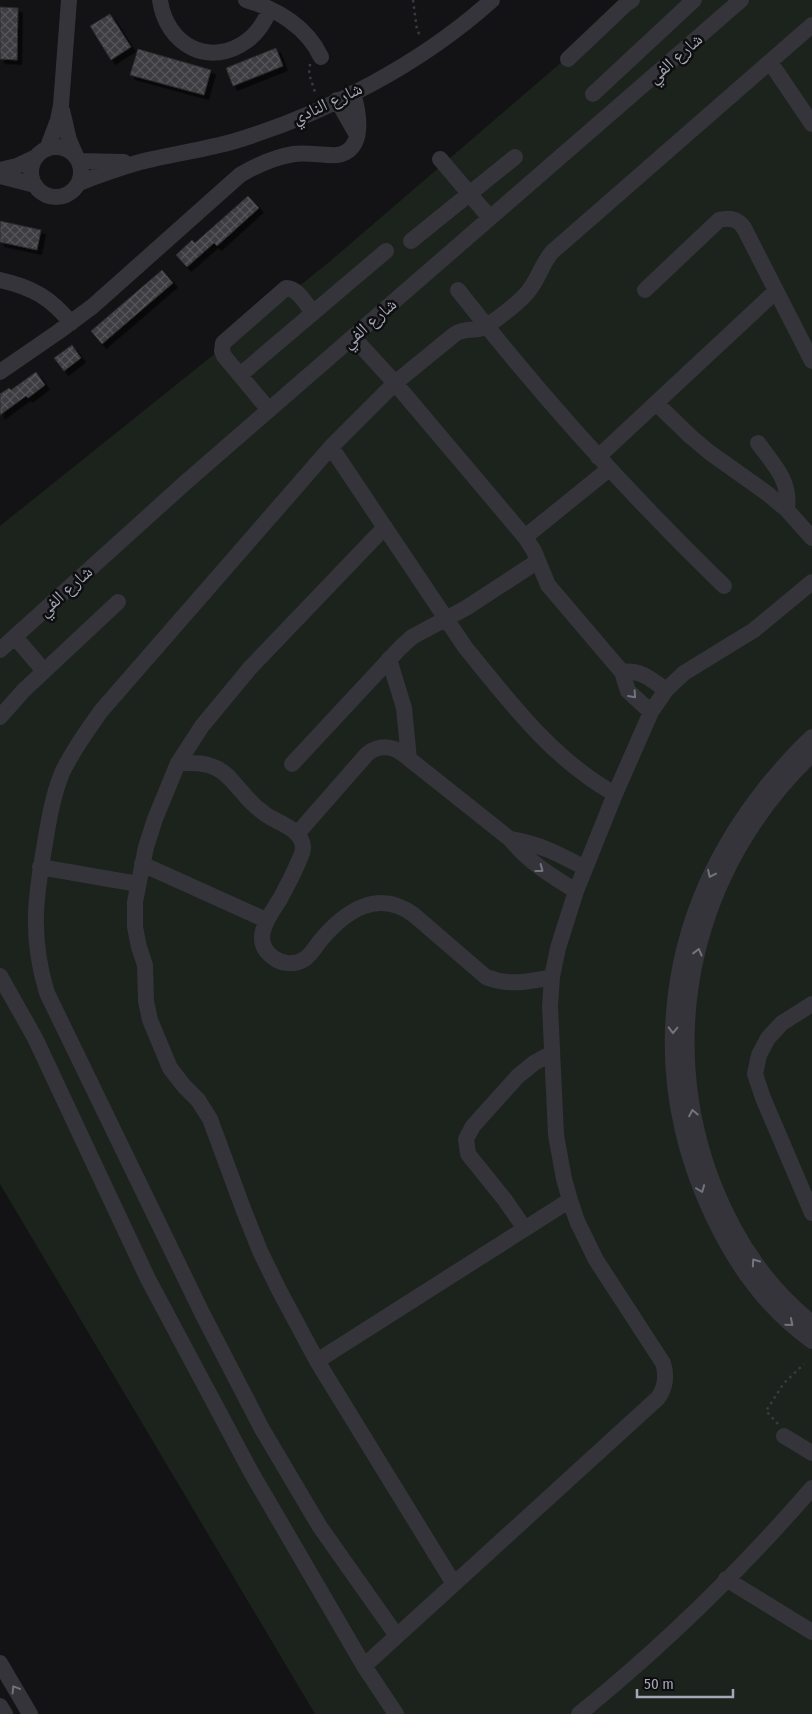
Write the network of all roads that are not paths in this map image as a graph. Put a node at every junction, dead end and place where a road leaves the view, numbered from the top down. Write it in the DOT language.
graph roads {
  1 [pos="69,0"];
  2 [pos="160,0"];
  3 [pos="246,0"];
  4 [pos="492,0"];
  5 [pos="632,0"];
  6 [pos="694,0"];
  7 [pos="742,0"];
  8 [pos="270,9"];
  9 [pos="812,25"];
  10 [pos="319,53"];
  11 [pos="568,59"];
  12 [pos="770,62"];
  13 [pos="353,93"];
  14 [pos="593,94"];
  15 [pos="337,100"];
  16 [pos="61,105"];
  17 [pos="812,124"];
  18 [pos="358,137"];
  19 [pos="41,153"];
  20 [pos="515,157"];
  21 [pos="78,159"];
  22 [pos="440,159"];
  23 [pos="141,162"];
  24 [pos="0,170"];
  25 [pos="0,176"];
  26 [pos="79,183"];
  27 [pos="35,186"];
  28 [pos="469,194"];
  29 [pos="490,218"];
  30 [pos="411,241"];
  31 [pos="386,251"];
  32 [pos="0,280"];
  33 [pos="458,290"];
  34 [pos="645,290"];
  35 [pos="776,292"];
  36 [pos="313,313"];
  37 [pos="71,323"];
  38 [pos="486,326"];
  39 [pos="353,337"];
  40 [pos="812,360"];
  41 [pos="0,372"];
  42 [pos="240,376"];
  43 [pos="396,383"];
  44 [pos="656,403"];
  45 [pos="269,410"];
  46 [pos="758,443"];
  47 [pos="331,447"];
  48 [pos="603,463"];
  49 [pos="787,510"];
  50 [pos="385,527"];
  51 [pos="525,537"];
  52 [pos="812,538"];
  53 [pos="538,560"];
  54 [pos="812,582"];
  55 [pos="724,586"];
  56 [pos="118,602"];
  57 [pos="446,619"];
  58 [pos="15,637"];
  59 [pos="0,650"];
  60 [pos="389,659"];
  61 [pos="44,671"];
  62 [pos="622,672"];
  63 [pos="666,690"];
  64 [pos="651,712"];
  65 [pos="0,717"];
  66 [pos="812,737"];
  67 [pos="812,754"];
  68 [pos="409,759"];
  69 [pos="178,763"];
  70 [pos="292,764"];
  71 [pos="615,794"];
  72 [pos="297,834"];
  73 [pos="510,839"];
  74 [pos="142,864"];
  75 [pos="40,868"];
  76 [pos="584,868"];
  77 [pos="138,884"];
  78 [pos="576,891"];
  79 [pos="266,920"];
  80 [pos="0,976"];
  81 [pos="552,977"];
  82 [pos="812,1004"];
  83 [pos="552,1053"];
  84 [pos="570,1200"];
  85 [pos="812,1214"];
  86 [pos="525,1229"];
  87 [pos="812,1323"];
  88 [pos="812,1340"];
  89 [pos="317,1361"];
  90 [pos="784,1436"];
  91 [pos="812,1453"];
  92 [pos="812,1488"];
  93 [pos="726,1579"];
  94 [pos="454,1584"];
  95 [pos="812,1632"];
  96 [pos="397,1636"];
  97 [pos="0,1663"];
  98 [pos="364,1666"];
  99 [pos="0,1706"];
  100 [pos="5,1714"];
  101 [pos="30,1714"];
  102 [pos="396,1714"];
  103 [pos="579,1714"];
  1 -- 16 [label="street"];
  2 -- 8 [label="street"];
  3 -- 8 [label="street"];
  4 -- 13 [label="street, شارع النادي"];
  5 -- 11 [label="street"];
  6 -- 14 [label="street"];
  7 -- 29 [label="street, شارع الفي"];
  8 -- 10 [label="street"];
  9 -- 12 [label="street"];
  12 -- 17 [label="street"];
  12 -- 38 [label="street"];
  13 -- 15 [label="street, شارع النادي"];
  13 -- 18 [label="street"];
  15 -- 18 [label="street"];
  15 -- 23 [label="street, شارع النادي"];
  16 -- 19 [label="street"];
  16 -- 21 [label="street"];
  18 -- 37 [label="street"];
  19 -- 21 [label="street"];
  19 -- 24 [label="street"];
  19 -- 27 [label="street"];
  20 -- 28 [label="street"];
  21 -- 23 [label="street, شارع النادي"];
  21 -- 26 [label="street"];
  22 -- 28 [label="street"];
  23 -- 26 [label="street, شارع النادي"];
  25 -- 27 [label="street"];
  26 -- 27 [label="street"];
  28 -- 29 [label="street"];
  28 -- 30 [label="street"];
  29 -- 39 [label="street, شارع الفي"];
  31 -- 36 [label="street"];
  32 -- 37 [label="street"];
  33 -- 38 [label="street"];
  34 -- 35 [label="street"];
  35 -- 40 [label="street"];
  35 -- 44 [label="street"];
  36 -- 42 [label="street"];
  36 -- 42 [label="street"];
  37 -- 41 [label="street"];
  38 -- 43 [label="street"];
  38 -- 48 [label="street"];
  39 -- 43 [label="street"];
  39 -- 45 [label="street, شارع الفي"];
  42 -- 45 [label="street"];
  43 -- 47 [label="street"];
  43 -- 51 [label="street"];
  44 -- 48 [label="street"];
  44 -- 49 [label="street"];
  45 -- 58 [label="street, شارع الفي"];
  46 -- 49 [label="street"];
  47 -- 50 [label="street"];
  47 -- 75 [label="street"];
  48 -- 51 [label="street"];
  48 -- 55 [label="street"];
  49 -- 52 [label="street"];
  50 -- 57 [label="street"];
  50 -- 69 [label="street"];
  51 -- 53 [label="street"];
  53 -- 57 [label="street"];
  53 -- 62 [label="street"];
  54 -- 63 [label="street"];
  56 -- 61 [label="street"];
  57 -- 60 [label="street"];
  57 -- 71 [label="street"];
  58 -- 59 [label="street, شارع الفي"];
  58 -- 61 [label="street"];
  60 -- 68 [label="street"];
  60 -- 70 [label="street"];
  61 -- 65 [label="street"];
  62 -- 63 [label="street"];
  62 -- 64 [label="street, one-way"];
  63 -- 64 [label="street"];
  64 -- 71 [label="street"];
  66 -- 88 [label="street, one-way"];
  87 -- 67 [label="street, one-way"];
  68 -- 72 [label="street"];
  68 -- 73 [label="street"];
  69 -- 72 [label="street"];
  69 -- 74 [label="street"];
  71 -- 76 [label="street"];
  72 -- 79 [label="street"];
  73 -- 76 [label="street"];
  73 -- 78 [label="street, one-way"];
  74 -- 77 [label="street"];
  74 -- 79 [label="street"];
  75 -- 77 [label="street"];
  75 -- 96 [label="street"];
  76 -- 78 [label="street"];
  77 -- 89 [label="street"];
  78 -- 81 [label="street"];
  79 -- 81 [label="street"];
  80 -- 98 [label="street"];
  81 -- 83 [label="street"];
  82 -- 85 [label="street"];
  83 -- 84 [label="street"];
  83 -- 86 [label="street"];
  84 -- 86 [label="street"];
  84 -- 94 [label="street"];
  86 -- 89 [label="street"];
  89 -- 94 [label="street"];
  90 -- 91 [label="street"];
  92 -- 93 [label="street"];
  93 -- 95 [label="street"];
  93 -- 103 [label="street"];
  94 -- 96 [label="street"];
  96 -- 98 [label="street"];
  101 -- 97 [label="street, one-way"];
  98 -- 102 [label="street"];
  99 -- 100 [label="street"];
}
